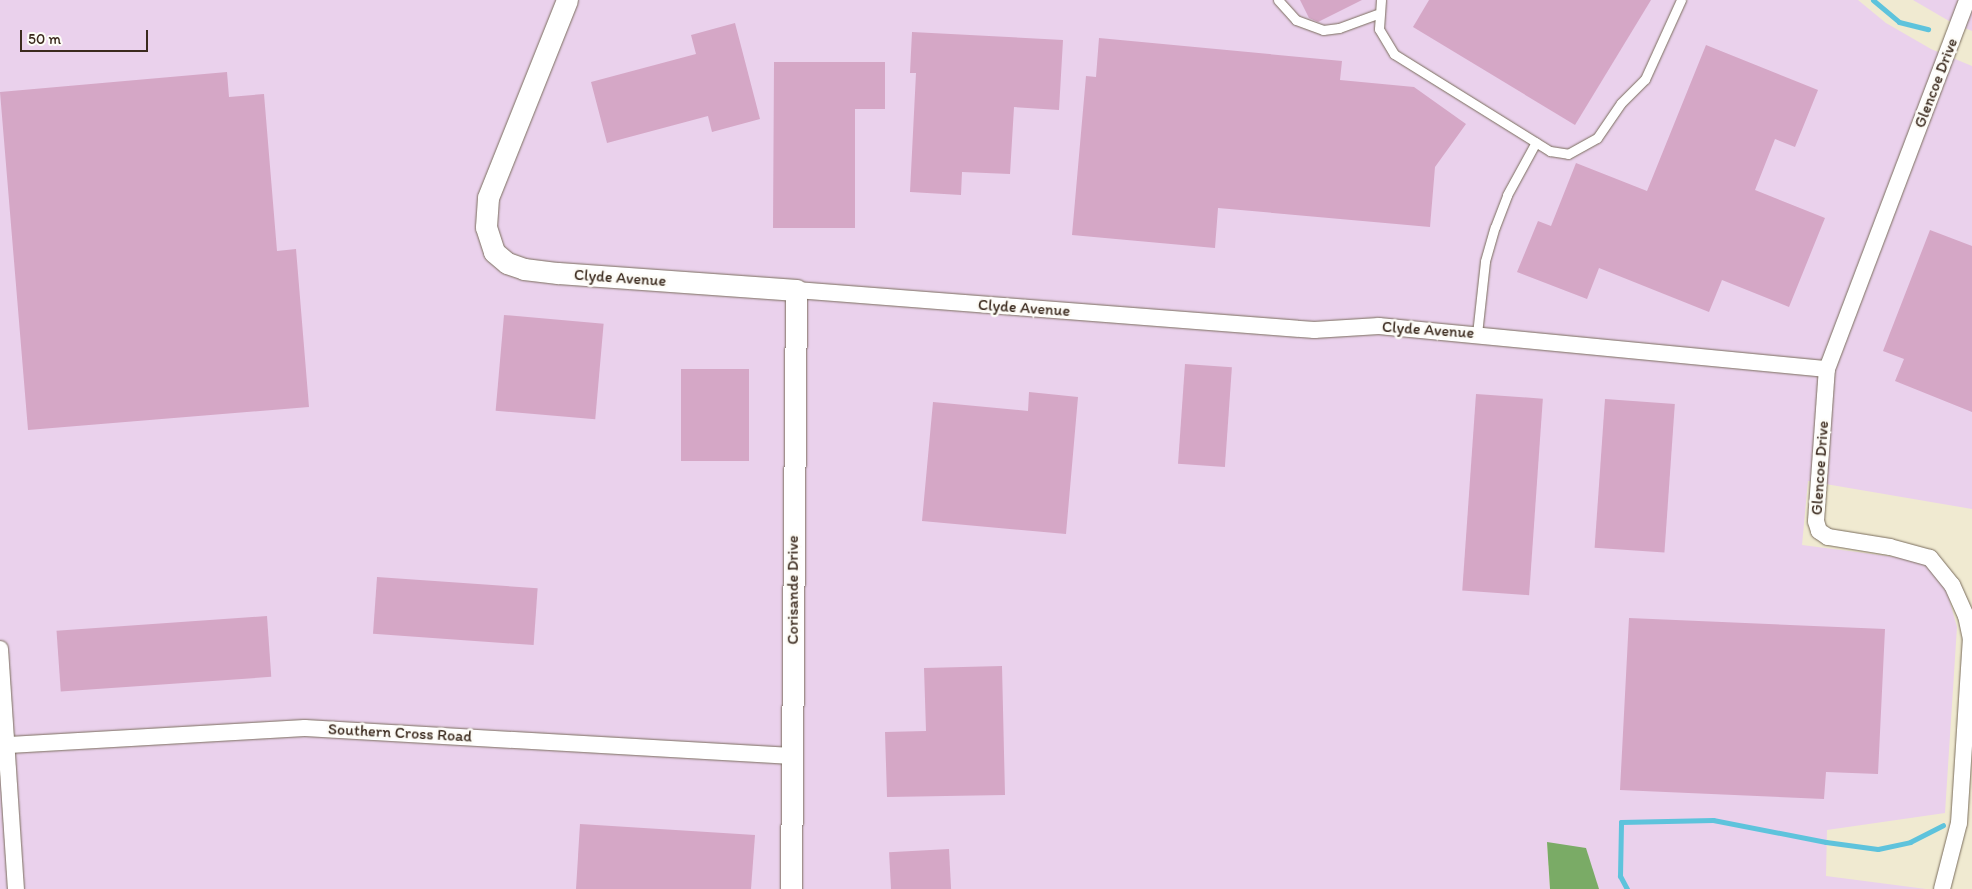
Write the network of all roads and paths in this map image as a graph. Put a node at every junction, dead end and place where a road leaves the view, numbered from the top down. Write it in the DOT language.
graph roads {
  1 [pos="567,0"];
  2 [pos="1278,0"];
  3 [pos="1381,0"];
  4 [pos="1681,0"];
  5 [pos="1967,0"];
  6 [pos="1377,14"];
  7 [pos="1536,142"];
  8 [pos="796,290"];
  9 [pos="1477,334"];
  10 [pos="1827,368"];
  11 [pos="0,649"];
  12 [pos="9,745"];
  13 [pos="792,756"];
  14 [pos="16,889"];
  15 [pos="790,889"];
  16 [pos="1942,889"];
  1 -- 8 [label="street, Clyde Avenue"];
  2 -- 6 [label="lane"];
  3 -- 6 [label="lane"];
  4 -- 7 [label="lane"];
  5 -- 10 [label="street, Glencoe Drive"];
  6 -- 7 [label="lane"];
  7 -- 9 [label="lane"];
  8 -- 9 [label="street, Clyde Avenue"];
  8 -- 13 [label="street, Corisande Drive"];
  9 -- 10 [label="street, Clyde Avenue"];
  10 -- 16 [label="street, Glencoe Drive"];
  11 -- 12 [label="street"];
  12 -- 13 [label="street, Southern Cross Road"];
  12 -- 14 [label="street"];
  13 -- 15 [label="street, Corisande Drive"];
}
